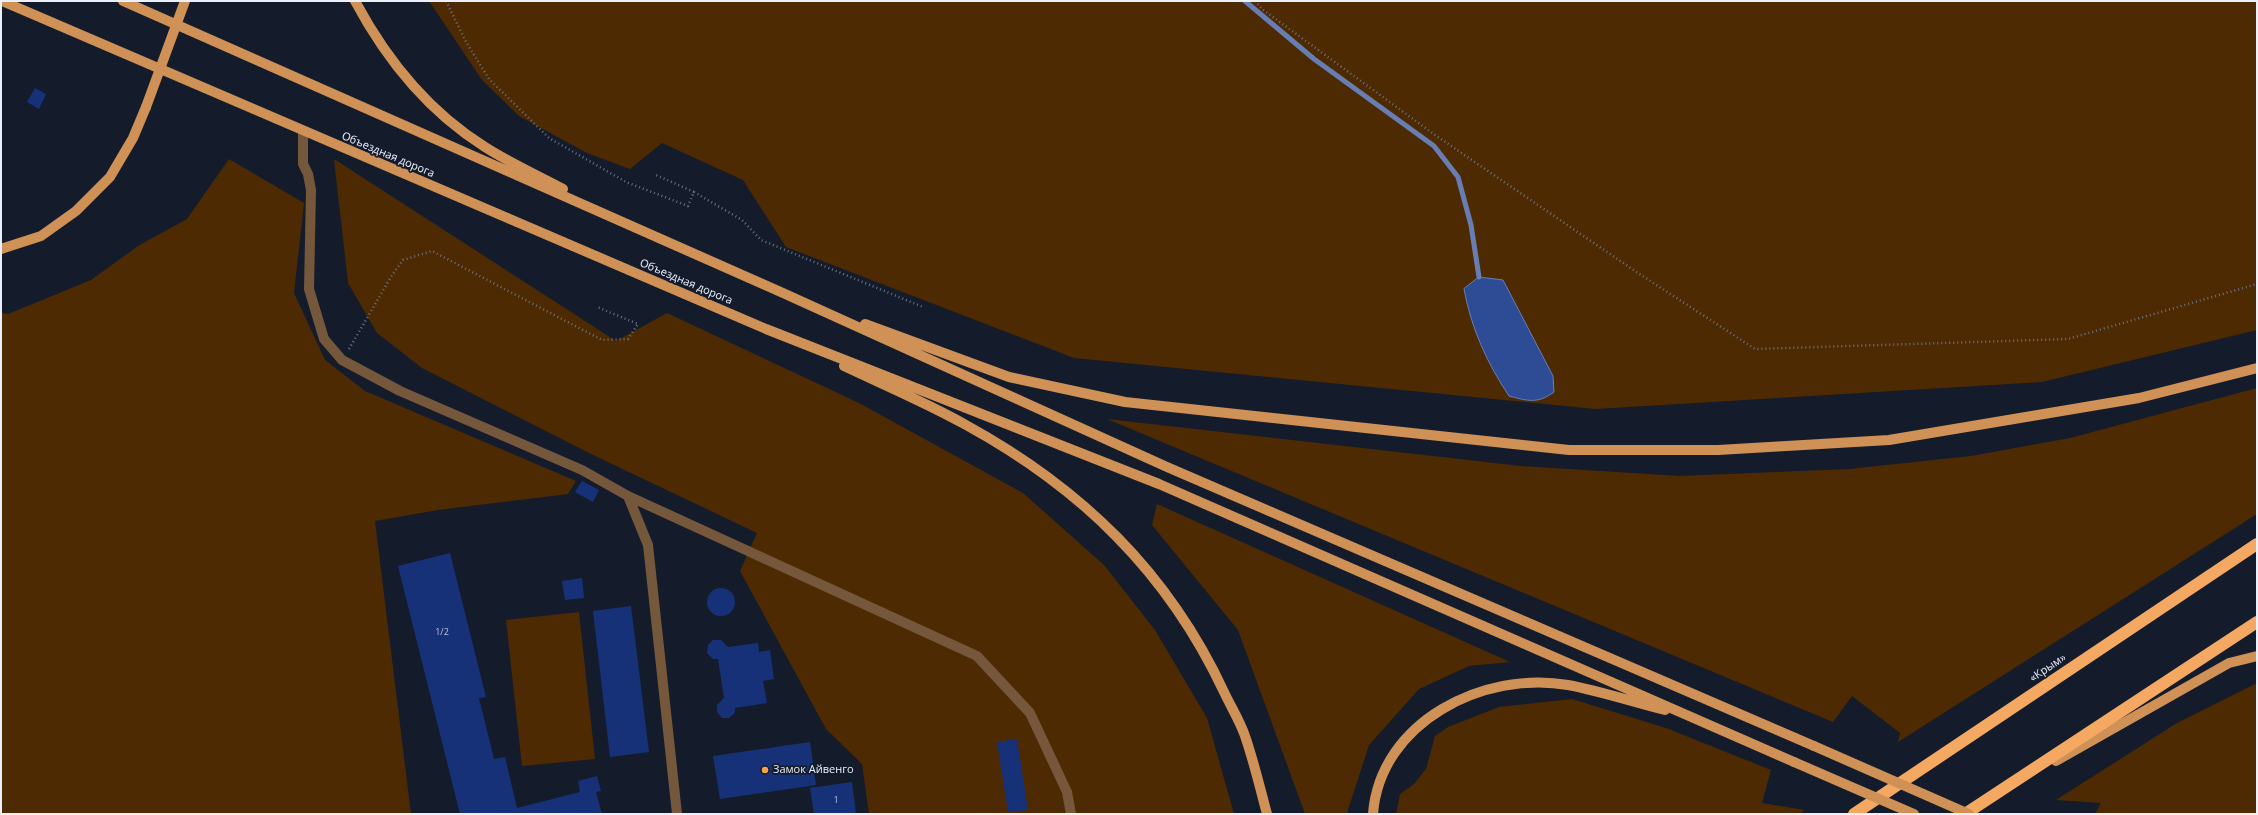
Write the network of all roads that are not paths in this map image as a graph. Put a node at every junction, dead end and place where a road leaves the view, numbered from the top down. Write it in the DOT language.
graph roads {
  1 [pos="2,1"];
  2 [pos="123,1"];
  3 [pos="185,1"];
  4 [pos="355,1"];
  5 [pos="1,8"];
  6 [pos="54,24"];
  7 [pos="303,132"];
  8 [pos="629,225"];
  9 [pos="1,250"];
  10 [pos="783,293"];
  11 [pos="766,329"];
  12 [pos="2257,368"];
  13 [pos="628,496"];
  14 [pos="2257,544"];
  15 [pos="2257,622"];
  16 [pos="2257,656"];
  17 [pos="1695,718"];
  18 [pos="1982,802"];
  19 [pos="1855,813"];
  20 [pos="677,814"];
  21 [pos="1070,814"];
  22 [pos="1267,814"];
  23 [pos="1373,814"];
  24 [pos="1914,814"];
  25 [pos="1965,814"];
  26 [pos="1969,814"];
  1 -- 6 [label="main road, Объездная дорога"];
  2 -- 8 [label="main road"];
  3 -- 9 [label="main road, bridge"];
  4 -- 8 [label="main road"];
  5 -- 6 [label="main road"];
  6 -- 7 [label="main road, Объездная дорога"];
  7 -- 11 [label="main road, Объездная дорога"];
  7 -- 13 [label="lane"];
  8 -- 10 [label="main road"];
  10 -- 12 [label="main road"];
  10 -- 26 [label="main road, bridge"];
  11 -- 17 [label="main road"];
  11 -- 22 [label="main road"];
  13 -- 20 [label="lane"];
  13 -- 21 [label="lane"];
  14 -- 19 [label="highway, «Крым»"];
  15 -- 18 [label="highway"];
  16 -- 18 [label="main road"];
  17 -- 23 [label="main road"];
  17 -- 24 [label="main road, bridge"];
  18 -- 25 [label="highway"];
}
